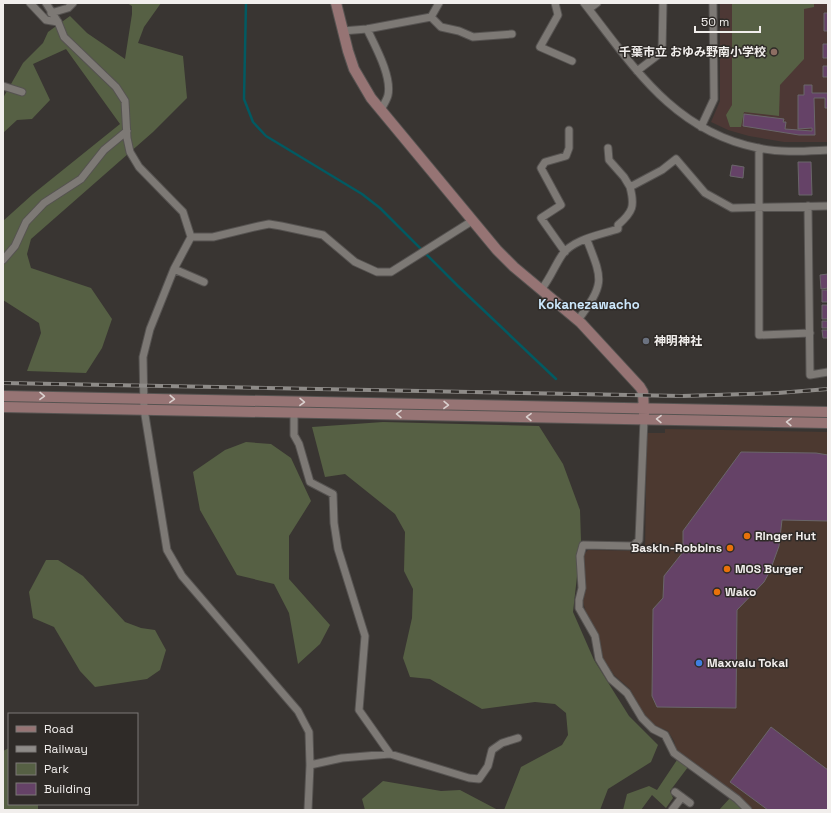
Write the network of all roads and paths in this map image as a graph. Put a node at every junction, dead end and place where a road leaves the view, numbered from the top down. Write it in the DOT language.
graph roads {
  1 [pos="30,3"];
  2 [pos="46,3"];
  3 [pos="73,3"];
  4 [pos="336,3"];
  5 [pos="438,3"];
  6 [pos="555,3"];
  7 [pos="584,3"];
  8 [pos="597,3"];
  9 [pos="663,3"];
  10 [pos="713,3"];
  11 [pos="589,9"];
  12 [pos="51,13"];
  13 [pos="431,17"];
  14 [pos="58,22"];
  15 [pos="367,28"];
  16 [pos="342,31"];
  17 [pos="512,34"];
  18 [pos="572,61"];
  19 [pos="637,72"];
  20 [pos="3,86"];
  21 [pos="22,92"];
  22 [pos="381,110"];
  23 [pos="701,127"];
  24 [pos="569,130"];
  25 [pos="127,131"];
  26 [pos="608,148"];
  27 [pos="759,148"];
  28 [pos="828,150"];
  29 [pos="630,187"];
  30 [pos="808,206"];
  31 [pos="828,206"];
  32 [pos="759,207"];
  33 [pos="472,221"];
  34 [pos="191,237"];
  35 [pos="587,240"];
  36 [pos="565,252"];
  37 [pos="3,260"];
  38 [pos="174,269"];
  39 [pos="204,282"];
  40 [pos="541,290"];
  41 [pos="578,320"];
  42 [pos="810,333"];
  43 [pos="828,372"];
  44 [pos="3,396"];
  45 [pos="143,398"];
  46 [pos="3,407"];
  47 [pos="643,408"];
  48 [pos="144,409"];
  49 [pos="294,412"];
  50 [pos="828,412"];
  51 [pos="644,419"];
  52 [pos="828,423"];
  53 [pos="518,738"];
  54 [pos="390,754"];
  55 [pos="310,765"];
  56 [pos="675,792"];
  57 [pos="682,797"];
  58 [pos="690,803"];
  59 [pos="308,810"];
  60 [pos="672,810"];
  61 [pos="748,810"];
  1 -- 14 [label="street"];
  2 -- 12 [label="street"];
  3 -- 12 [label="street"];
  4 -- 16 [label="street"];
  5 -- 13 [label="street"];
  6 -- 18 [label="street"];
  7 -- 11 [label="street"];
  8 -- 11 [label="street"];
  9 -- 19 [label="street"];
  10 -- 23 [label="street"];
  11 -- 19 [label="street"];
  12 -- 14 [label="street"];
  13 -- 15 [label="street"];
  13 -- 17 [label="street"];
  14 -- 25 [label="street"];
  15 -- 16 [label="street"];
  15 -- 22 [label="street"];
  16 -- 22 [label="street"];
  19 -- 23 [label="street"];
  20 -- 21 [label="street"];
  22 -- 33 [label="street"];
  23 -- 27 [label="street"];
  24 -- 36 [label="street"];
  25 -- 34 [label="street"];
  25 -- 37 [label="street"];
  26 -- 29 [label="street"];
  27 -- 28 [label="street"];
  27 -- 32 [label="street"];
  29 -- 32 [label="street"];
  29 -- 35 [label="street"];
  30 -- 31 [label="street"];
  30 -- 32 [label="street"];
  30 -- 42 [label="street"];
  32 -- 42 [label="street"];
  33 -- 34 [label="street"];
  33 -- 40 [label="street"];
  34 -- 38 [label="street"];
  35 -- 36 [label="street"];
  35 -- 41 [label="street"];
  36 -- 40 [label="street"];
  38 -- 39 [label="street"];
  38 -- 45 [label="street"];
  40 -- 41 [label="street"];
  41 -- 47 [label="street"];
  42 -- 43 [label="street"];
  44 -- 45 [label="street, one-way"];
  45 -- 47 [label="street, one-way"];
  45 -- 48 [label="street"];
  46 -- 48 [label="street"];
  47 -- 50 [label="street"];
  47 -- 51 [label="street"];
  48 -- 49 [label="street"];
  48 -- 55 [label="street"];
  51 -- 49 [label="street, one-way"];
  49 -- 54 [label="street"];
  52 -- 51 [label="street, one-way"];
  51 -- 61 [label="street"];
  53 -- 54 [label="street"];
  54 -- 55 [label="street"];
  55 -- 59 [label="street"];
  56 -- 57 [label="street"];
  57 -- 58 [label="street"];
  57 -- 60 [label="street"];
}
